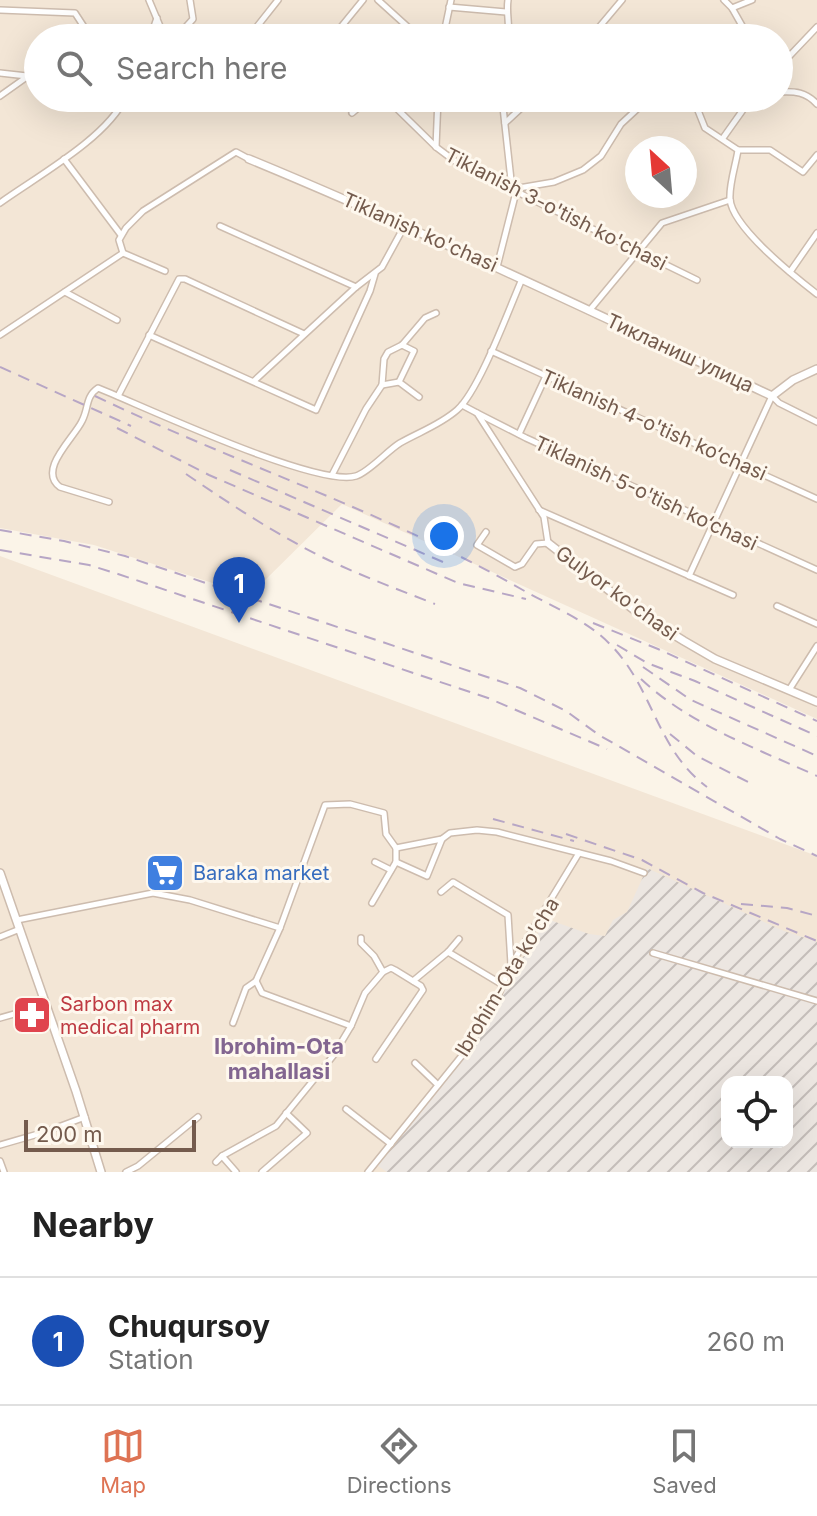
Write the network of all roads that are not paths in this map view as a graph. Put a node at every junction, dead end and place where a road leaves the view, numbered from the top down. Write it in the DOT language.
graph roads {
  1 [pos="149,0"];
  2 [pos="190,0"];
  3 [pos="278,0"];
  4 [pos="363,0"];
  5 [pos="378,0"];
  6 [pos="508,0"];
  7 [pos="622,0"];
  8 [pos="724,0"];
  9 [pos="752,0"];
  10 [pos="450,4"];
  11 [pos="732,8"];
  12 [pos="0,10"];
  13 [pos="506,12"];
  14 [pos="157,18"];
  15 [pos="82,24"];
  16 [pos="155,24"];
  17 [pos="159,24"];
  18 [pos="189,24"];
  19 [pos="259,24"];
  20 [pos="343,24"];
  21 [pos="405,24"];
  22 [pos="446,24"];
  23 [pos="510,24"];
  24 [pos="602,24"];
  25 [pos="741,24"];
  26 [pos="817,27"];
  27 [pos="793,52"];
  28 [pos="0,73"];
  29 [pos="24,75"];
  30 [pos="24,79"];
  31 [pos="793,91"];
  32 [pos="0,96"];
  33 [pos="817,104"];
  34 [pos="115,112"];
  35 [pos="400,112"];
  36 [pos="437,112"];
  37 [pos="503,112"];
  38 [pos="516,112"];
  39 [pos="634,112"];
  40 [pos="699,112"];
  41 [pos="741,112"];
  42 [pos="504,123"];
  43 [pos="723,138"];
  44 [pos="436,147"];
  45 [pos="738,150"];
  46 [pos="817,155"];
  47 [pos="64,159"];
  48 [pos="249,159"];
  49 [pos="512,189"];
  50 [pos="730,200"];
  51 [pos="0,203"];
  52 [pos="405,225"];
  53 [pos="220,226"];
  54 [pos="817,233"];
  55 [pos="121,235"];
  56 [pos="638,251"];
  57 [pos="123,253"];
  58 [pos="497,267"];
  59 [pos="165,271"];
  60 [pos="790,272"];
  61 [pos="375,274"];
  62 [pos="523,278"];
  63 [pos="697,280"];
  64 [pos="356,287"];
  65 [pos="65,292"];
  66 [pos="817,294"];
  67 [pos="589,311"];
  68 [pos="436,313"];
  69 [pos="117,320"];
  70 [pos="304,334"];
  71 [pos="0,335"];
  72 [pos="149,335"];
  73 [pos="402,345"];
  74 [pos="491,351"];
  75 [pos="817,369"];
  76 [pos="546,376"];
  77 [pos="254,381"];
  78 [pos="399,382"];
  79 [pos="382,385"];
  80 [pos="118,396"];
  81 [pos="772,396"];
  82 [pos="419,397"];
  83 [pos="462,405"];
  84 [pos="477,413"];
  85 [pos="817,422"];
  86 [pos="519,434"];
  87 [pos="741,464"];
  88 [pos="328,474"];
  89 [pos="817,499"];
  90 [pos="109,502"];
  91 [pos="536,509"];
  92 [pos="713,524"];
  93 [pos="486,532"];
  94 [pos="548,543"];
  95 [pos="817,570"];
  96 [pos="689,576"];
  97 [pos="733,595"];
  98 [pos="777,606"];
  99 [pos="817,624"];
  100 [pos="817,646"];
  101 [pos="788,691"];
  102 [pos="817,702"];
  103 [pos="442,839"];
  104 [pos="396,848"];
  105 [pos="579,853"];
  106 [pos="375,862"];
  107 [pos="396,862"];
  108 [pos="391,870"];
  109 [pos="0,873"];
  110 [pos="644,873"];
  111 [pos="441,892"];
  112 [pos="372,903"];
  113 [pos="17,920"];
  114 [pos="280,928"];
  115 [pos="20,929"];
  116 [pos="0,937"];
  117 [pos="361,938"];
  118 [pos="459,939"];
  119 [pos="448,952"];
  120 [pos="653,953"];
  121 [pos="511,965"];
  122 [pos="383,972"];
  123 [pos="256,981"];
  124 [pos="413,981"];
  125 [pos="503,985"];
  126 [pos="817,1001"];
  127 [pos="46,1005"];
  128 [pos="0,1018"];
  129 [pos="233,1023"];
  130 [pos="351,1026"];
  131 [pos="376,1059"];
  132 [pos="415,1063"];
  133 [pos="438,1085"];
  134 [pos="346,1109"];
  135 [pos="286,1113"];
  136 [pos="85,1117"];
  137 [pos="198,1117"];
  138 [pos="391,1144"];
  139 [pos="0,1145"];
  140 [pos="222,1156"];
  141 [pos="0,1161"];
  142 [pos="216,1162"];
  143 [pos="369,1170"];
  144 [pos="4,1172"];
  145 [pos="101,1172"];
  146 [pos="126,1172"];
  147 [pos="236,1172"];
  148 [pos="262,1172"];
  149 [pos="377,1172"];
  1 -- 14 [label="street"];
  2 -- 18 [label="street"];
  3 -- 19 [label="street"];
  4 -- 20 [label="street"];
  5 -- 21 [label="street"];
  6 -- 13 [label="street"];
  7 -- 24 [label="street"];
  8 -- 11 [label="street"];
  9 -- 11 [label="street"];
  10 -- 13 [label="street"];
  10 -- 22 [label="street"];
  11 -- 25 [label="street"];
  12 -- 15 [label="street"];
  13 -- 23 [label="street"];
  14 -- 16 [label="street"];
  14 -- 17 [label="street"];
  26 -- 27 [label="street"];
  28 -- 29 [label="street"];
  30 -- 32 [label="street"];
  31 -- 33 [label="street"];
  34 -- 47 [label="street"];
  35 -- 44 [label="street, Tiklanish 3-o'tish ko'chasi"];
  36 -- 44 [label="street"];
  37 -- 42 [label="street"];
  38 -- 42 [label="street"];
  39 -- 49 [label="street"];
  40 -- 43 [label="street"];
  41 -- 43 [label="street"];
  42 -- 49 [label="street"];
  43 -- 45 [label="street"];
  44 -- 49 [label="street, Tiklanish 3-o'tish ko'chasi"];
  45 -- 46 [label="street"];
  45 -- 50 [label="street"];
  47 -- 51 [label="street"];
  47 -- 55 [label="street"];
  48 -- 52 [label="street, Tiklanish ko'chasi"];
  48 -- 55 [label="street"];
  49 -- 56 [label="street, Tiklanish 3-o'tish ko'chasi"];
  49 -- 58 [label="street"];
  50 -- 56 [label="street"];
  50 -- 60 [label="street"];
  52 -- 58 [label="street, Tiklanish ko'chasi"];
  52 -- 61 [label="street"];
  53 -- 64 [label="street"];
  54 -- 60 [label="street"];
  55 -- 57 [label="street"];
  56 -- 63 [label="street, Tiklanish 3-o'tish ko'chasi"];
  56 -- 67 [label="street"];
  57 -- 59 [label="street"];
  57 -- 65 [label="street"];
  58 -- 62 [label="street, Tiklanish ko'chasi"];
  60 -- 66 [label="street"];
  61 -- 64 [label="street"];
  61 -- 77 [label="street"];
  62 -- 67 [label="street, Tiklanish ko'chasi"];
  62 -- 74 [label="street"];
  64 -- 70 [label="street"];
  65 -- 69 [label="street"];
  65 -- 71 [label="street"];
  67 -- 81 [label="street, Тикланиш улица"];
  68 -- 73 [label="street"];
  70 -- 72 [label="street"];
  70 -- 77 [label="street"];
  72 -- 77 [label="street"];
  72 -- 80 [label="street"];
  73 -- 78 [label="street"];
  73 -- 79 [label="street"];
  74 -- 76 [label="street, Tiklanish 4-o'tish ko‘chasi"];
  74 -- 83 [label="street"];
  75 -- 81 [label="street"];
  76 -- 86 [label="street"];
  76 -- 87 [label="street, Tiklanish 4-o'tish ko‘chasi"];
  78 -- 79 [label="street"];
  78 -- 82 [label="street"];
  79 -- 88 [label="street"];
  80 -- 88 [label="street"];
  80 -- 90 [label="street"];
  81 -- 85 [label="street"];
  81 -- 87 [label="street"];
  83 -- 84 [label="street, Tiklanish 5-o'tish ko‘chasi"];
  83 -- 88 [label="street"];
  84 -- 86 [label="street, Tiklanish 5-o'tish ko‘chasi"];
  84 -- 91 [label="street"];
  86 -- 92 [label="street, Tiklanish 5-o'tish ko‘chasi"];
  87 -- 89 [label="street, Tiklanish 4-o'tish ko‘chasi"];
  87 -- 92 [label="street"];
  91 -- 94 [label="street"];
  91 -- 96 [label="street"];
  92 -- 95 [label="street, Tiklanish 5-o'tish ko‘chasi"];
  92 -- 96 [label="street"];
  93 -- 94 [label="street"];
  94 -- 101 [label="street, Gulyor ko'chasi"];
  96 -- 97 [label="street"];
  98 -- 99 [label="street"];
  100 -- 101 [label="street"];
  101 -- 102 [label="street, Gulyor ko'chasi"];
  103 -- 104 [label="street"];
  103 -- 105 [label="street"];
  103 -- 107 [label="street"];
  104 -- 107 [label="street"];
  104 -- 114 [label="street"];
  105 -- 110 [label="street"];
  105 -- 121 [label="street, Ibrohim-Ota ko'cha"];
  106 -- 108 [label="street"];
  107 -- 108 [label="street"];
  108 -- 112 [label="street"];
  109 -- 113 [label="street"];
  111 -- 121 [label="street"];
  113 -- 114 [label="street"];
  113 -- 115 [label="street"];
  114 -- 123 [label="street"];
  115 -- 116 [label="street"];
  115 -- 127 [label="street"];
  117 -- 122 [label="street"];
  118 -- 119 [label="street"];
  119 -- 124 [label="street"];
  119 -- 125 [label="street"];
  120 -- 126 [label="street"];
  121 -- 125 [label="street, Ibrohim-Ota ko'cha"];
  122 -- 124 [label="street"];
  122 -- 130 [label="street"];
  123 -- 129 [label="street"];
  123 -- 130 [label="street"];
  124 -- 131 [label="street"];
  125 -- 133 [label="street, Ibrohim-Ota ko'cha"];
  127 -- 128 [label="street"];
  127 -- 136 [label="street"];
  130 -- 135 [label="street"];
  132 -- 133 [label="street"];
  133 -- 138 [label="street, Ibrohim-Ota ko'cha"];
  134 -- 138 [label="street"];
  135 -- 140 [label="street"];
  135 -- 148 [label="street"];
  136 -- 139 [label="street"];
  136 -- 145 [label="street"];
  137 -- 146 [label="street"];
  138 -- 143 [label="street, Ibrohim-Ota ko'cha"];
  140 -- 142 [label="street"];
  140 -- 147 [label="street"];
  141 -- 144 [label="street"];
  143 -- 149 [label="street"];
}
